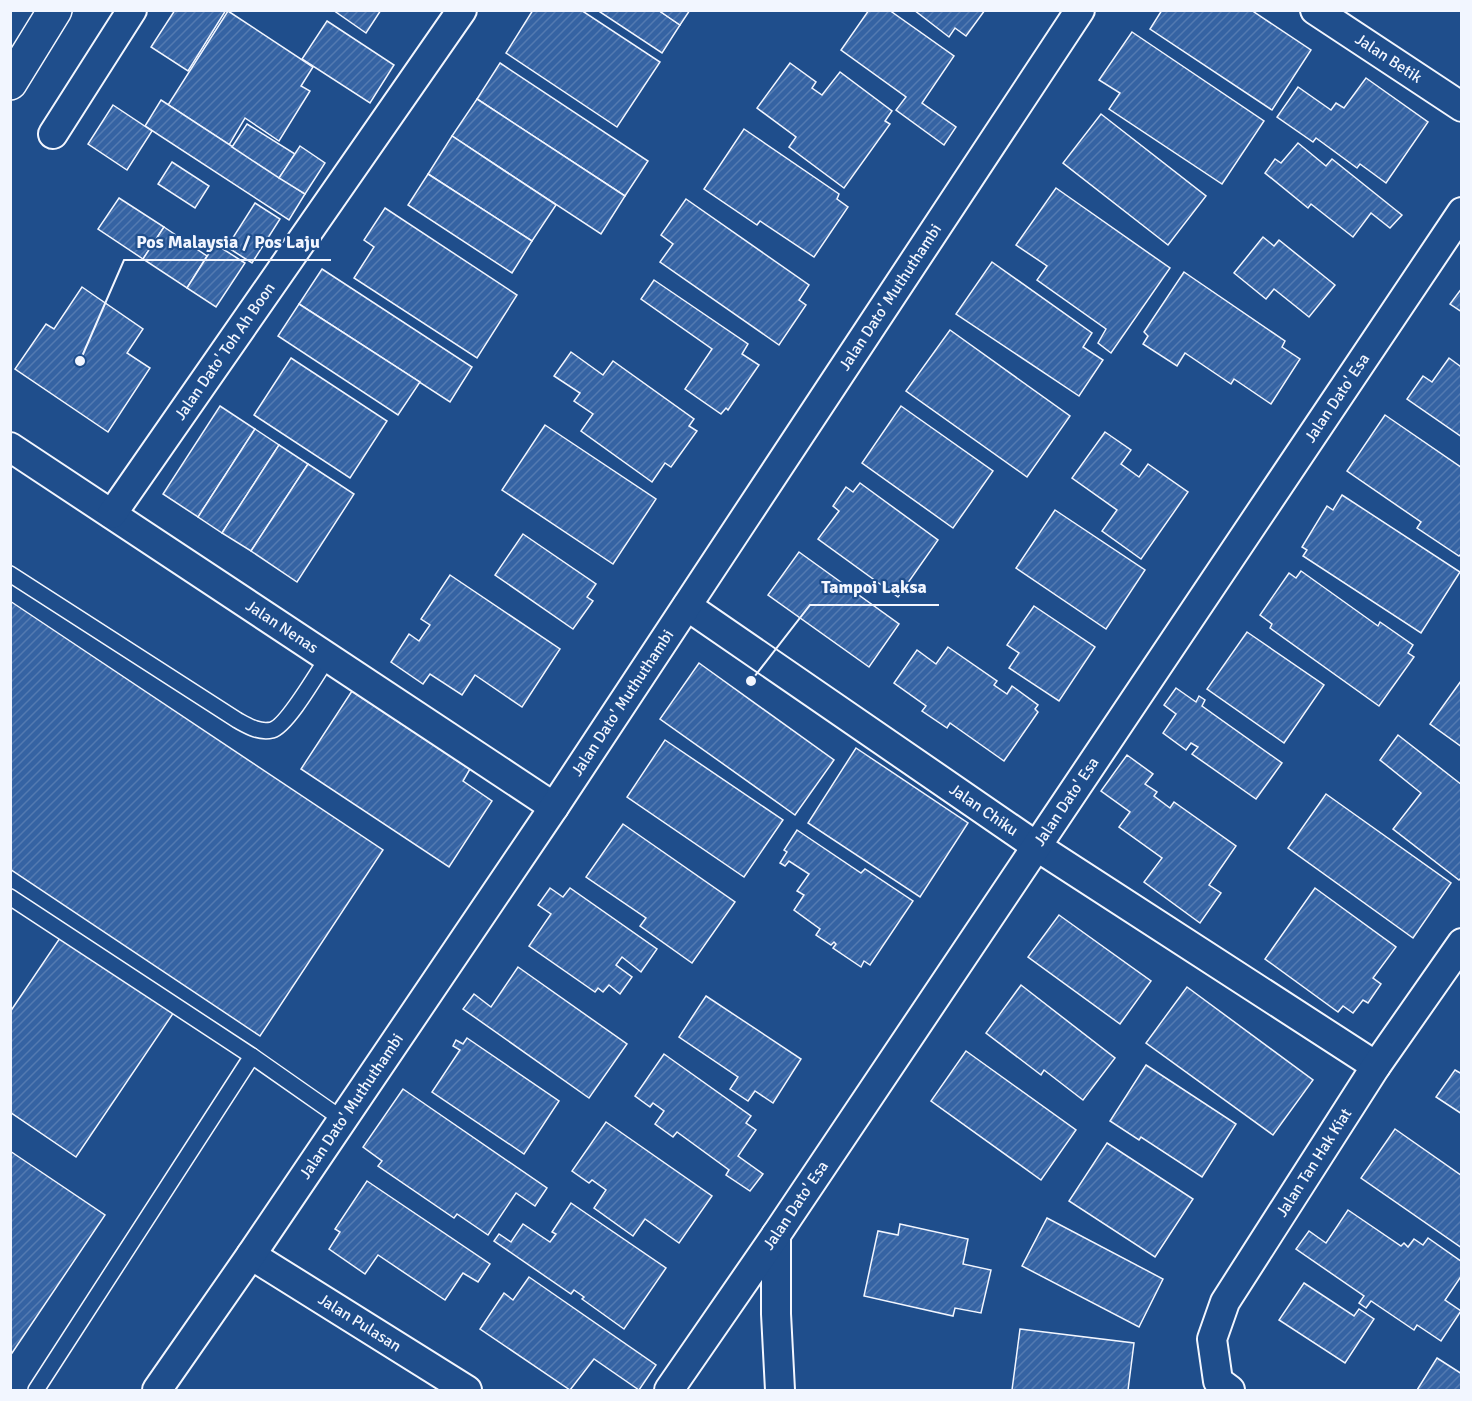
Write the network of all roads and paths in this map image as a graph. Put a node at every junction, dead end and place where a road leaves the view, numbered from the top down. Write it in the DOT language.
graph roads {
  1 [pos="55,10"];
  2 [pos="132,10"];
  3 [pos="462,10"];
  4 [pos="1080,10"];
  5 [pos="1316,10"];
  6 [pos="10,83"];
  7 [pos="1461,107"];
  8 [pos="53,134"];
  9 [pos="1461,212"];
  10 [pos="10,447"];
  11 [pos="112,514"];
  12 [pos="10,574"];
  13 [pos="687,606"];
  14 [pos="327,657"];
  15 [pos="554,807"];
  16 [pos="1036,846"];
  17 [pos="10,897"];
  18 [pos="1461,943"];
  19 [pos="252,1056"];
  20 [pos="1376,1066"];
  21 [pos="342,1119"];
  22 [pos="776,1235"];
  23 [pos="251,1255"];
  24 [pos="36,1390"];
  25 [pos="157,1390"];
  26 [pos="467,1390"];
  27 [pos="669,1390"];
  28 [pos="780,1390"];
  29 [pos="1230,1390"];
  1 -- 6 [label="street"];
  2 -- 8 [label="street"];
  3 -- 11 [label="street, Jalan Dato' Toh Ah Boon"];
  4 -- 13 [label="street, Jalan Dato' Muthuthambi"];
  5 -- 7 [label="street, Jalan Betik"];
  9 -- 16 [label="street, Jalan Dato' Esa"];
  10 -- 11 [label="street, Jalan Nenas"];
  11 -- 14 [label="street, Jalan Nenas"];
  12 -- 14 [label="lane"];
  13 -- 15 [label="street, Jalan Dato' Muthuthambi"];
  13 -- 16 [label="street, Jalan Chiku"];
  14 -- 15 [label="street, Jalan Nenas"];
  15 -- 21 [label="street, Jalan Dato' Muthuthambi"];
  16 -- 20 [label="street, Jalan Chiku"];
  16 -- 22 [label="street, Jalan Dato' Esa"];
  17 -- 19 [label="lane"];
  18 -- 20 [label="street, Jalan Tan Hak Kiat"];
  19 -- 21 [label="lane"];
  19 -- 24 [label="lane"];
  20 -- 29 [label="street, Jalan Tan Hak Kiat"];
  21 -- 23 [label="street, Jalan Dato' Muthuthambi"];
  22 -- 27 [label="street, Jalan Dato' Esa"];
  22 -- 28 [label="street"];
  23 -- 25 [label="street, Jalan Dato' Muthuthambi"];
  23 -- 26 [label="street, Jalan Pulasan"];
}
